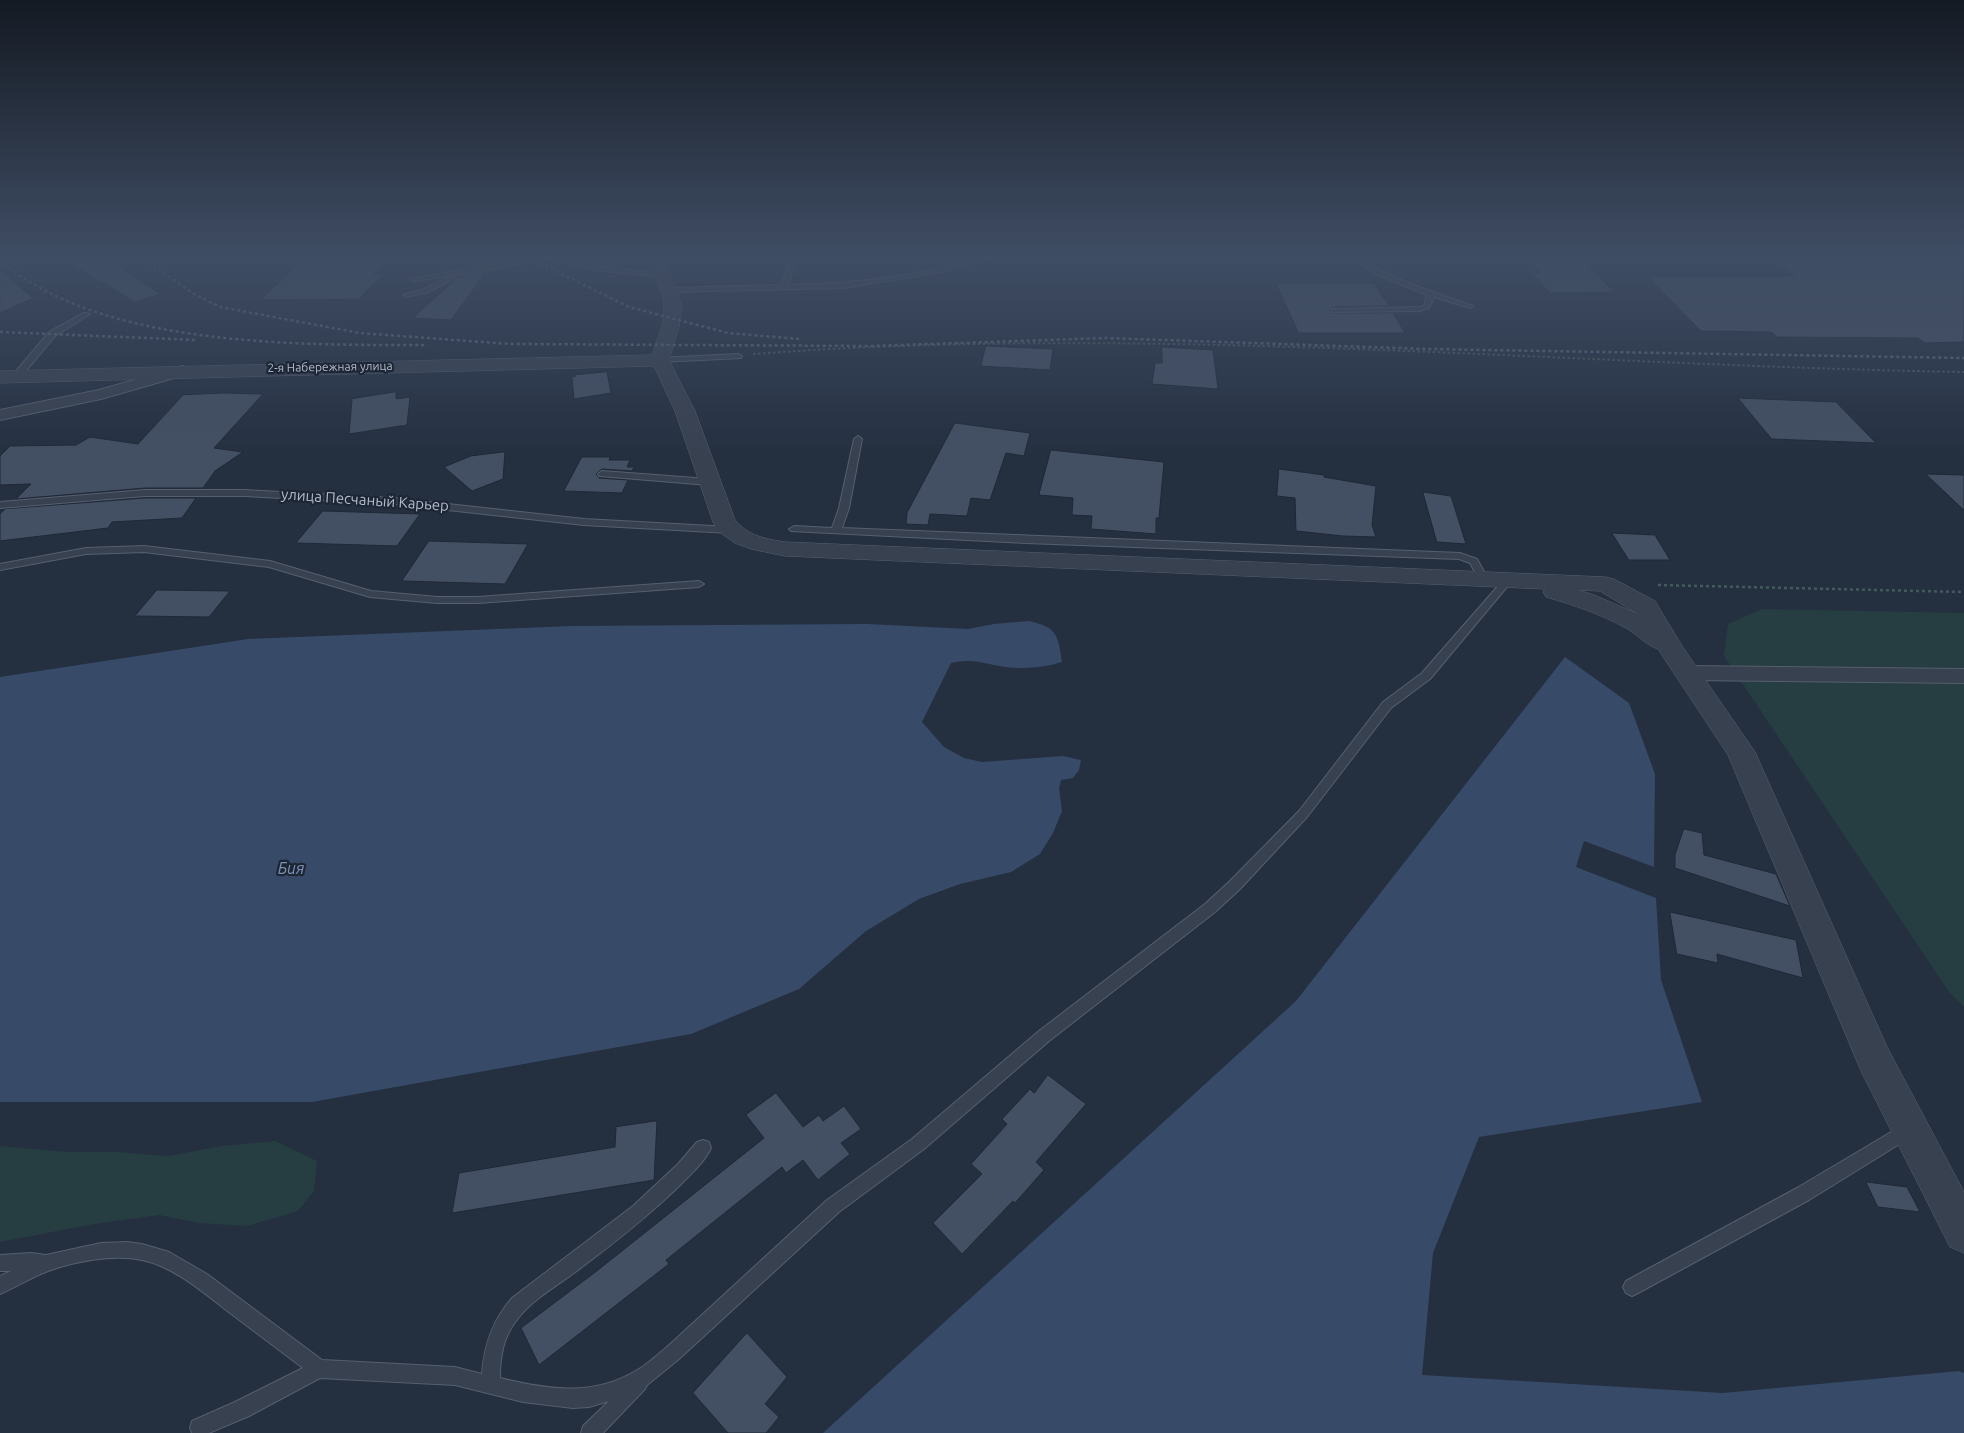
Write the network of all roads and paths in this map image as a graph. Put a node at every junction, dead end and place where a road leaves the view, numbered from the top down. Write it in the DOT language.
graph roads {
  1 [pos="73,322"];
  2 [pos="671,322"];
  3 [pos="738,356"];
  4 [pos="660,360"];
  5 [pos="183,371"];
  6 [pos="1964,372"];
  7 [pos="8,377"];
  8 [pos="0,415"];
  9 [pos="858,439"];
  10 [pos="602,474"];
  11 [pos="709,482"];
  12 [pos="0,505"];
  13 [pos="794,529"];
  14 [pos="730,530"];
  15 [pos="836,531"];
  16 [pos="0,567"];
  17 [pos="1483,579"];
  18 [pos="1508,580"];
  19 [pos="699,584"];
  20 [pos="1655,585"];
  21 [pos="1964,592"];
  22 [pos="1680,662"];
  23 [pos="1964,676"];
  24 [pos="1910,1129"];
  25 [pos="704,1148"];
  26 [pos="1964,1233"];
  27 [pos="0,1263"];
  28 [pos="46,1263"];
  29 [pos="0,1285"];
  30 [pos="1632,1287"];
  31 [pos="319,1370"];
  32 [pos="648,1374"];
  33 [pos="491,1384"];
  34 [pos="200,1428"];
  35 [pos="590,1433"];
  1 -- 7 [label="lane"];
  2 -- 4 [label="street"];
  3 -- 4 [label="lane"];
  3 -- 6 [label="path"];
  4 -- 5 [label="street, 2-я Набережная улица"];
  4 -- 11 [label="street"];
  5 -- 7 [label="street, 2-я Набережная улица"];
  5 -- 8 [label="street"];
  9 -- 15 [label="lane"];
  10 -- 11 [label="lane"];
  11 -- 14 [label="street"];
  12 -- 14 [label="lane, улица Песчаный Карьер"];
  13 -- 15 [label="lane"];
  14 -- 17 [label="street"];
  15 -- 17 [label="lane"];
  16 -- 19 [label="lane"];
  17 -- 18 [label="street"];
  18 -- 22 [label="street"];
  18 -- 32 [label="lane"];
  20 -- 21 [label="path"];
  22 -- 23 [label="street"];
  22 -- 24 [label="street"];
  24 -- 26 [label="street"];
  24 -- 30 [label="lane"];
  25 -- 33 [label="lane"];
  27 -- 28 [label="lane"];
  28 -- 29 [label="lane"];
  28 -- 31 [label="lane"];
  31 -- 33 [label="lane"];
  31 -- 34 [label="lane"];
  32 -- 33 [label="lane"];
  32 -- 35 [label="lane"];
}
